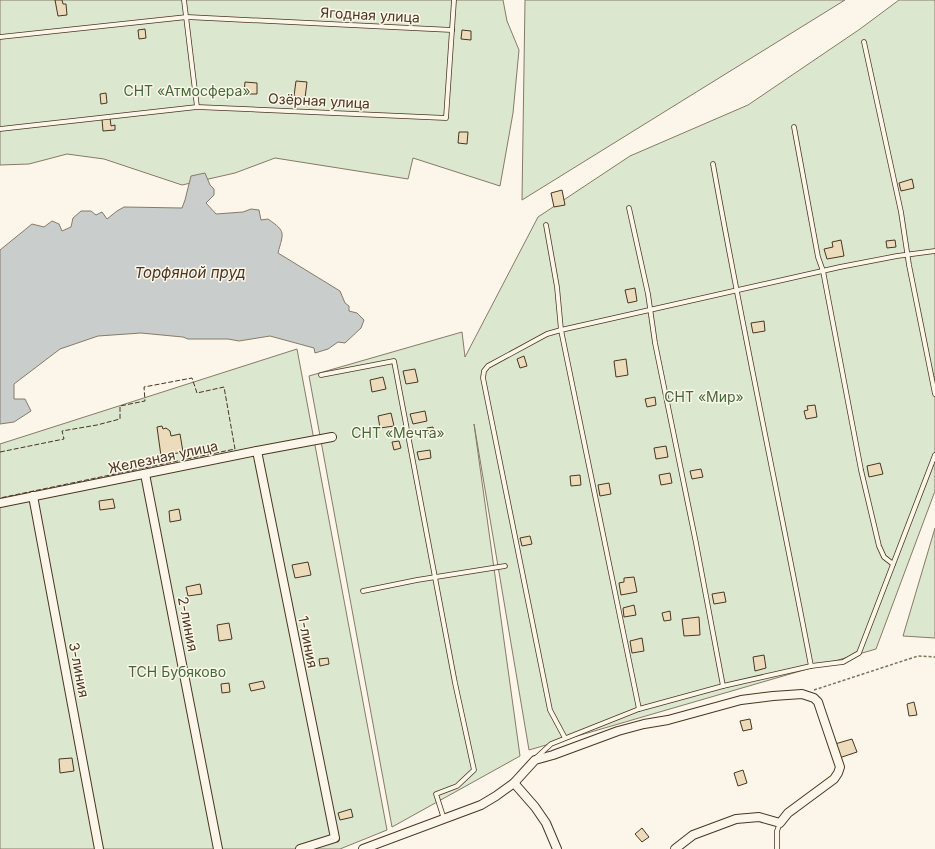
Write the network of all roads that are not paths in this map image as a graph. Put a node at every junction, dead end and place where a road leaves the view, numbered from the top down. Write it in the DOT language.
graph roads {
  1 [pos="184,0"];
  2 [pos="454,0"];
  3 [pos="187,17"];
  4 [pos="452,30"];
  5 [pos="0,37"];
  6 [pos="864,42"];
  7 [pos="197,107"];
  8 [pos="794,127"];
  9 [pos="0,129"];
  10 [pos="713,164"];
  11 [pos="629,208"];
  12 [pos="546,225"];
  13 [pos="935,251"];
  14 [pos="908,254"];
  15 [pos="823,271"];
  16 [pos="736,291"];
  17 [pos="650,310"];
  18 [pos="561,330"];
  19 [pos="322,375"];
  20 [pos="935,394"];
  21 [pos="332,437"];
  22 [pos="257,451"];
  23 [pos="935,456"];
  24 [pos="146,474"];
  25 [pos="33,496"];
  26 [pos="0,503"];
  27 [pos="893,564"];
  28 [pos="506,566"];
  29 [pos="436,578"];
  30 [pos="363,591"];
  31 [pos="810,666"];
  32 [pos="723,686"];
  33 [pos="639,709"];
  34 [pos="565,738"];
  35 [pos="535,760"];
  36 [pos="514,783"];
  37 [pos="444,819"];
  38 [pos="780,823"];
  39 [pos="99,849"];
  40 [pos="218,849"];
  41 [pos="300,849"];
  42 [pos="363,849"];
  43 [pos="558,849"];
  44 [pos="674,849"];
  45 [pos="777,849"];
  1 -- 3 [label="lane"];
  2 -- 4 [label="lane"];
  3 -- 4 [label="lane, Ягодная улица"];
  3 -- 5 [label="lane, Ягодная улица"];
  3 -- 7 [label="lane"];
  4 -- 7 [label="lane, Озёрная улица"];
  6 -- 14 [label="lane"];
  7 -- 9 [label="lane, Озёрная улица"];
  8 -- 15 [label="lane"];
  10 -- 16 [label="lane"];
  11 -- 17 [label="lane"];
  12 -- 18 [label="lane"];
  13 -- 14 [label="lane"];
  14 -- 15 [label="lane"];
  14 -- 20 [label="lane"];
  15 -- 16 [label="lane"];
  15 -- 27 [label="lane"];
  16 -- 17 [label="lane"];
  16 -- 31 [label="lane"];
  17 -- 18 [label="lane"];
  17 -- 32 [label="lane"];
  18 -- 33 [label="lane"];
  18 -- 34 [label="lane"];
  19 -- 29 [label="lane"];
  21 -- 22 [label="street, Железная улица"];
  22 -- 24 [label="street, Железная улица"];
  22 -- 41 [label="street, 1-линия"];
  23 -- 27 [label="lane"];
  24 -- 25 [label="street, Железная улица"];
  24 -- 40 [label="street, 2-линия"];
  25 -- 26 [label="street, Железная улица"];
  25 -- 39 [label="street, 3-линия"];
  27 -- 31 [label="lane"];
  28 -- 29 [label="lane"];
  29 -- 30 [label="lane"];
  29 -- 37 [label="lane"];
  31 -- 32 [label="lane"];
  32 -- 33 [label="lane"];
  33 -- 34 [label="lane"];
  34 -- 35 [label="lane"];
  35 -- 36 [label="street"];
  35 -- 38 [label="street"];
  36 -- 37 [label="street"];
  36 -- 43 [label="street"];
  37 -- 42 [label="street"];
  38 -- 44 [label="street"];
  38 -- 45 [label="lane"];
}
